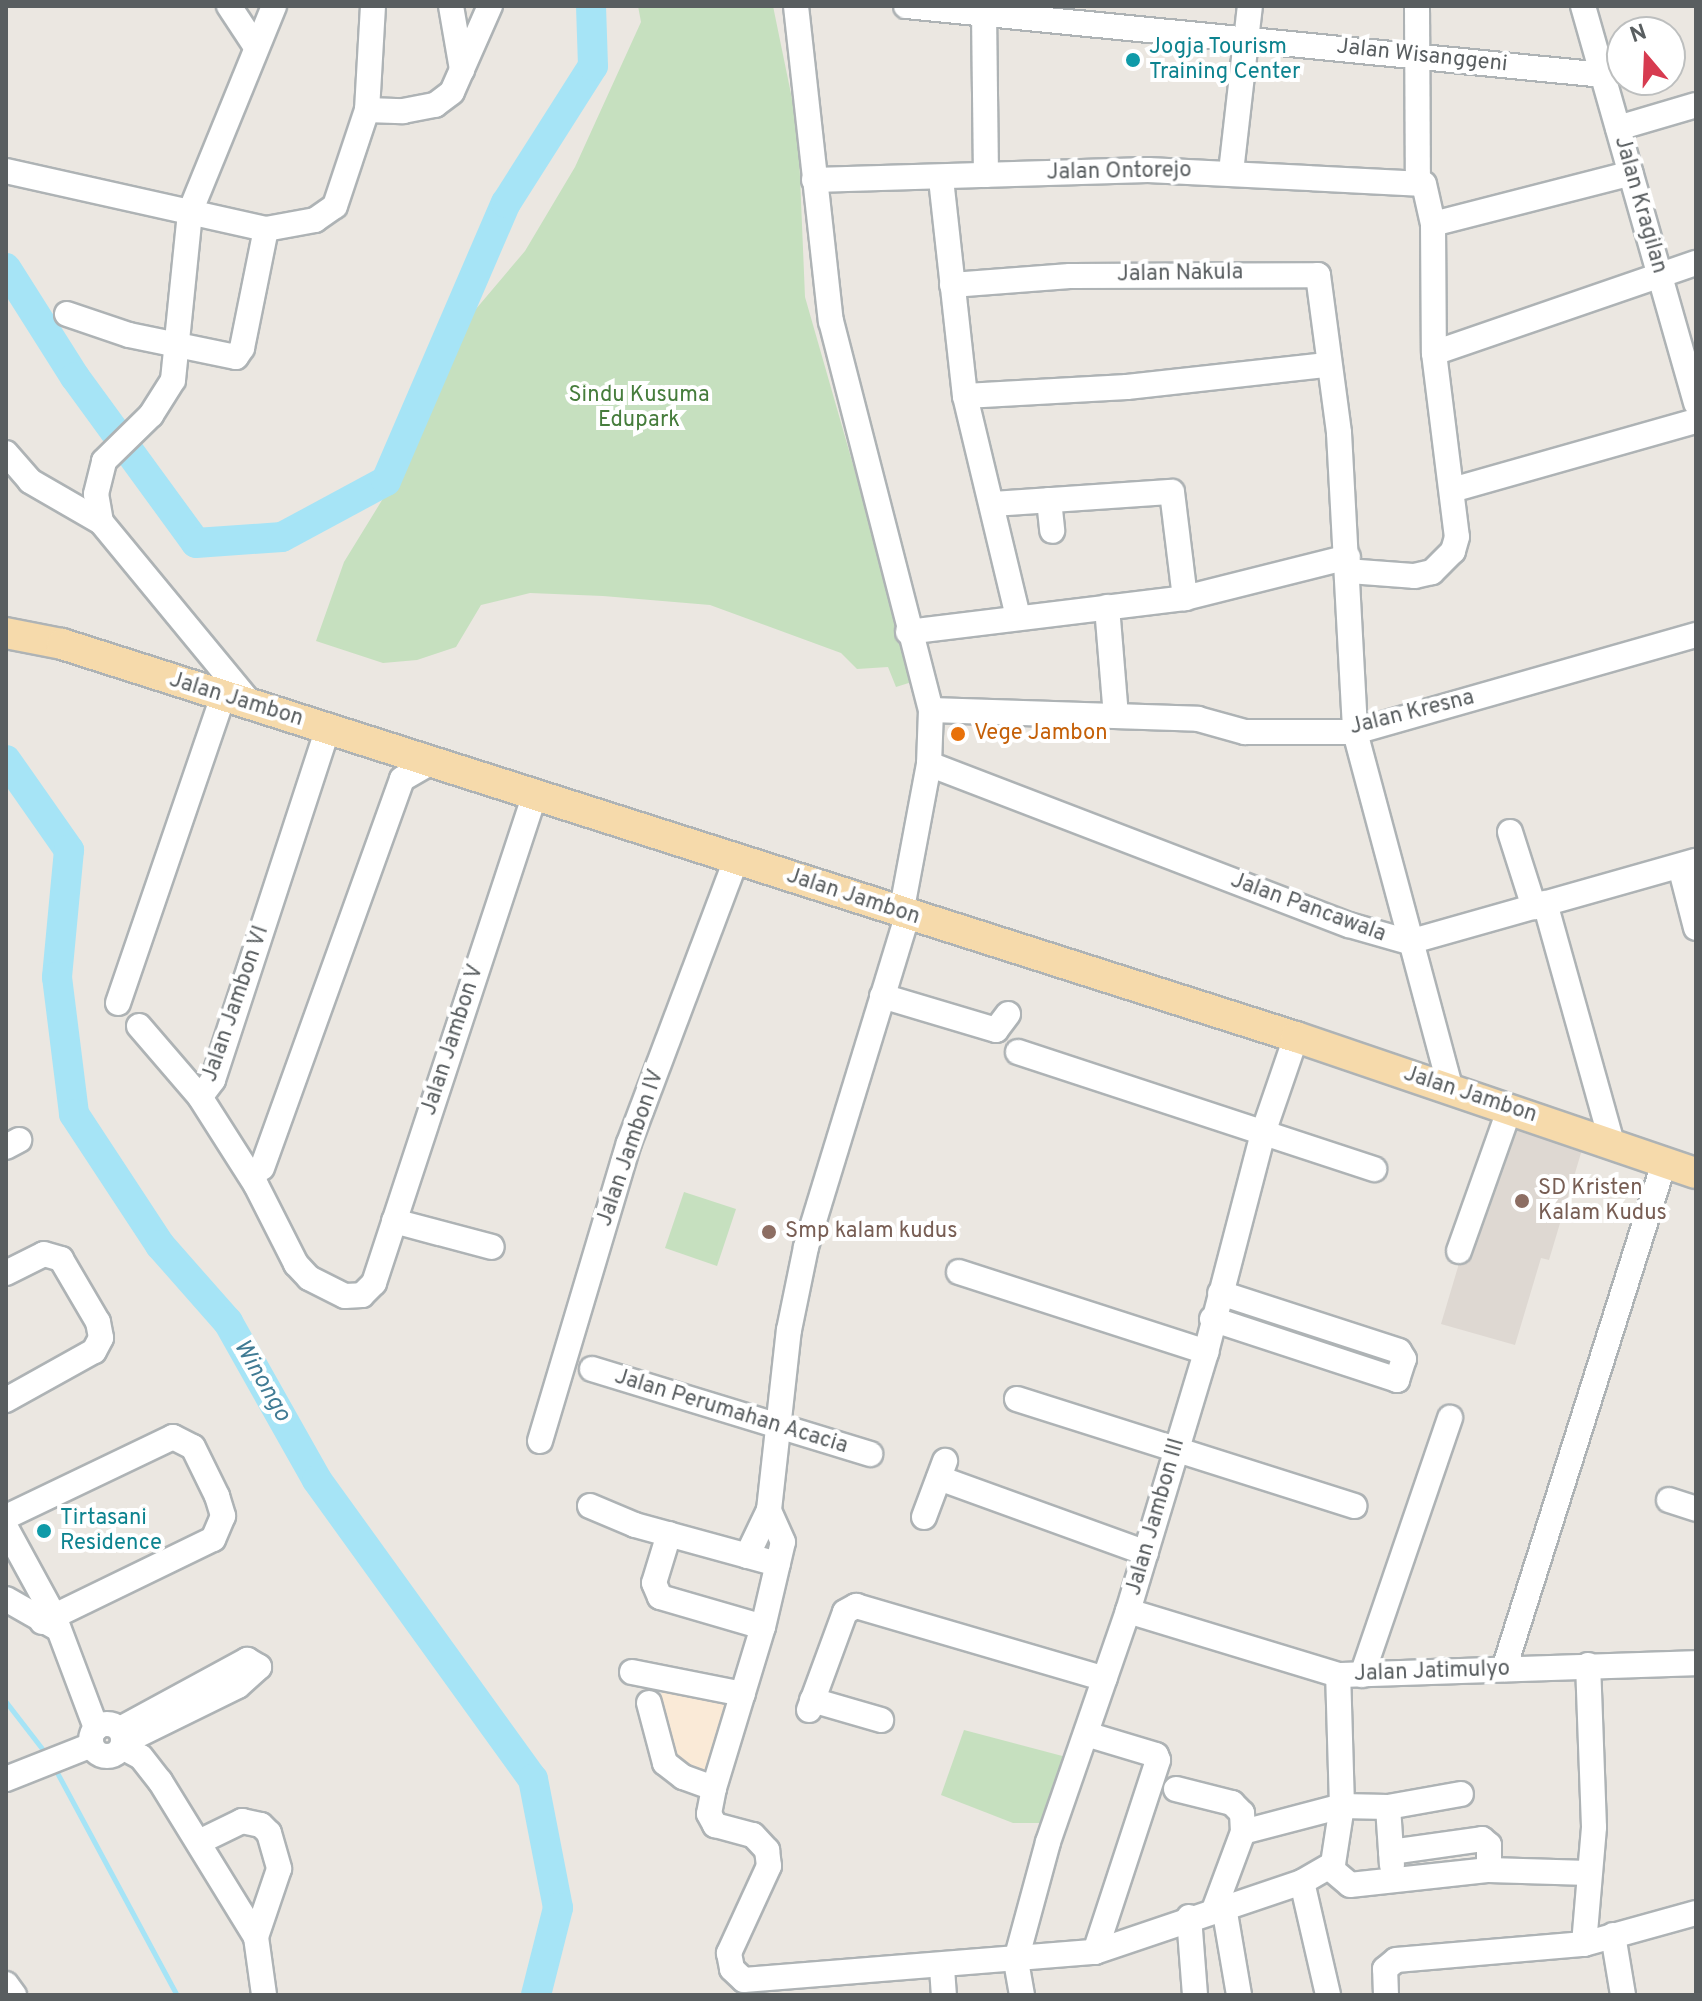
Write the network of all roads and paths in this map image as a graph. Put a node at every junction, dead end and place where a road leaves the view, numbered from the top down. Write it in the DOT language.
graph roads {
  1 [pos="229,6"];
  2 [pos="274,6"];
  3 [pos="373,6"];
  4 [pos="451,6"];
  5 [pos="490,6"];
  6 [pos="796,6"];
  7 [pos="906,6"];
  8 [pos="1250,6"];
  9 [pos="1417,6"];
  10 [pos="1583,6"];
  11 [pos="984,12"];
  12 [pos="1246,36"];
  13 [pos="256,47"];
  14 [pos="1416,56"];
  15 [pos="462,70"];
  16 [pos="1603,75"];
  17 [pos="1696,105"];
  18 [pos="367,110"];
  19 [pos="1618,128"];
  20 [pos="6,171"];
  21 [pos="1231,172"];
  22 [pos="1631,173"];
  23 [pos="986,175"];
  24 [pos="941,179"];
  25 [pos="814,180"];
  26 [pos="1421,183"];
  27 [pos="190,212"];
  28 [pos="1433,224"];
  29 [pos="266,229"];
  30 [pos="1696,263"];
  31 [pos="1660,274"];
  32 [pos="952,285"];
  33 [pos="67,314"];
  34 [pos="181,345"];
  35 [pos="1434,353"];
  36 [pos="1327,365"];
  37 [pos="965,396"];
  38 [pos="1696,403"];
  39 [pos="1696,421"];
  40 [pos="6,453"];
  41 [pos="1452,490"];
  42 [pos="1049,500"];
  43 [pos="994,504"];
  44 [pos="101,522"];
  45 [pos="1052,531"];
  46 [pos="1348,564"];
  47 [pos="1185,598"];
  48 [pos="1107,607"];
  49 [pos="1018,616"];
  50 [pos="908,632"];
  51 [pos="6,633"];
  52 [pos="1696,635"];
  53 [pos="237,700"];
  54 [pos="931,710"];
  55 [pos="1116,716"];
  56 [pos="328,728"];
  57 [pos="1355,732"];
  58 [pos="431,762"];
  59 [pos="929,764"];
  60 [pos="534,797"];
  61 [pos="1510,832"];
  62 [pos="736,860"];
  63 [pos="1688,864"];
  64 [pos="1540,905"];
  65 [pos="904,914"];
  66 [pos="1696,928"];
  67 [pos="1409,942"];
  68 [pos="882,996"];
  69 [pos="118,1003"];
  70 [pos="1008,1014"];
  71 [pos="139,1026"];
  72 [pos="1296,1037"];
  73 [pos="1018,1052"];
  74 [pos="1451,1090"];
  75 [pos="200,1097"];
  76 [pos="1510,1108"];
  77 [pos="1263,1133"];
  78 [pos="1612,1143"];
  79 [pos="1664,1163"];
  80 [pos="262,1168"];
  81 [pos="1374,1169"];
  82 [pos="1696,1173"];
  83 [pos="394,1221"];
  84 [pos="492,1247"];
  85 [pos="1459,1251"];
  86 [pos="959,1272"];
  87 [pos="6,1273"];
  88 [pos="374,1283"];
  89 [pos="1220,1293"];
  90 [pos="1212,1319"];
  91 [pos="1206,1352"];
  92 [pos="592,1369"];
  93 [pos="1017,1399"];
  94 [pos="6,1400"];
  95 [pos="1450,1418"];
  96 [pos="777,1426"];
  97 [pos="540,1441"];
  98 [pos="1175,1451"];
  99 [pos="870,1454"];
  100 [pos="1669,1500"];
  101 [pos="590,1506"];
  102 [pos="1354,1506"];
  103 [pos="1696,1509"];
  104 [pos="769,1510"];
  105 [pos="6,1517"];
  106 [pos="924,1517"];
  107 [pos="6,1528"];
  108 [pos="669,1534"];
  109 [pos="1146,1553"];
  110 [pos="747,1556"];
  111 [pos="778,1564"];
  112 [pos="6,1599"];
  113 [pos="1128,1611"];
  114 [pos="51,1622"];
  115 [pos="763,1627"];
  116 [pos="1696,1663"];
  117 [pos="1588,1665"];
  118 [pos="1504,1669"];
  119 [pos="632,1672"];
  120 [pos="1350,1675"];
  121 [pos="234,1678"];
  122 [pos="1105,1679"];
  123 [pos="743,1694"];
  124 [pos="649,1703"];
  125 [pos="881,1720"];
  126 [pos="1086,1734"];
  127 [pos="111,1738"];
  128 [pos="6,1779"];
  129 [pos="714,1788"];
  130 [pos="1176,1789"];
  131 [pos="1461,1794"];
  132 [pos="1342,1806"];
  133 [pos="1388,1807"];
  134 [pos="1243,1832"];
  135 [pos="199,1842"];
  136 [pos="1391,1852"];
  137 [pos="1330,1868"];
  138 [pos="1489,1870"];
  139 [pos="1589,1873"];
  140 [pos="1393,1879"];
  141 [pos="1302,1882"];
  142 [pos="1219,1908"];
  143 [pos="1696,1913"];
  144 [pos="1189,1917"];
  145 [pos="1613,1935"];
  146 [pos="256,1937"];
  147 [pos="1584,1944"];
  148 [pos="1095,1952"];
  149 [pos="1016,1960"];
  150 [pos="942,1968"];
  151 [pos="6,1984"];
  152 [pos="787,1985"];
  153 [pos="742,1987"];
  154 [pos="14,1995"];
  155 [pos="264,1995"];
  156 [pos="944,1995"];
  157 [pos="1022,1995"];
  158 [pos="1195,1995"];
  159 [pos="1239,1995"];
  160 [pos="1328,1995"];
  161 [pos="1386,1995"];
  162 [pos="1623,1995"];
  1 -- 13 [label="street"];
  2 -- 13 [label="street"];
  3 -- 18 [label="street"];
  4 -- 15 [label="street"];
  5 -- 15 [label="street"];
  6 -- 25 [label="street"];
  7 -- 11 [label="street, Jalan Wisanggeni"];
  8 -- 12 [label="street"];
  9 -- 14 [label="street"];
  10 -- 16 [label="street, Jalan Kragilan"];
  11 -- 12 [label="street, Jalan Wisanggeni"];
  11 -- 23 [label="street"];
  12 -- 14 [label="street, Jalan Wisanggeni"];
  12 -- 21 [label="street"];
  13 -- 27 [label="street"];
  14 -- 16 [label="street, Jalan Wisanggeni"];
  14 -- 26 [label="street"];
  15 -- 18 [label="street"];
  16 -- 19 [label="street, Jalan Kragilan"];
  17 -- 19 [label="street"];
  18 -- 29 [label="street"];
  19 -- 22 [label="street, Jalan Kragilan"];
  20 -- 27 [label="street"];
  21 -- 23 [label="street, Jalan Ontorejo"];
  21 -- 26 [label="street, Jalan Ontorejo"];
  22 -- 28 [label="street"];
  22 -- 31 [label="street, Jalan Kragilan"];
  23 -- 24 [label="street, Jalan Ontorejo"];
  24 -- 25 [label="street, Jalan Ontorejo"];
  24 -- 32 [label="street"];
  25 -- 50 [label="street"];
  26 -- 28 [label="street"];
  27 -- 29 [label="street"];
  27 -- 34 [label="street"];
  28 -- 35 [label="street"];
  29 -- 34 [label="street"];
  30 -- 31 [label="street"];
  31 -- 35 [label="street"];
  31 -- 38 [label="street, Jalan Kragilan"];
  32 -- 36 [label="street, Jalan Nakula"];
  32 -- 37 [label="street"];
  33 -- 34 [label="street"];
  34 -- 44 [label="street"];
  35 -- 41 [label="street"];
  36 -- 37 [label="street"];
  36 -- 46 [label="street"];
  37 -- 43 [label="street"];
  39 -- 41 [label="street"];
  40 -- 44 [label="street"];
  41 -- 46 [label="street"];
  42 -- 43 [label="street"];
  42 -- 45 [label="street"];
  42 -- 47 [label="street"];
  43 -- 49 [label="street"];
  44 -- 53 [label="street"];
  46 -- 47 [label="street"];
  46 -- 57 [label="street"];
  47 -- 48 [label="street"];
  48 -- 49 [label="street"];
  48 -- 55 [label="street"];
  49 -- 50 [label="street"];
  50 -- 54 [label="street"];
  51 -- 53 [label="main road, Jalan Jambon"];
  52 -- 57 [label="street, Jalan Kresna"];
  53 -- 56 [label="main road, Jalan Jambon"];
  53 -- 69 [label="street"];
  54 -- 55 [label="street, Jalan Kresna"];
  54 -- 59 [label="street"];
  55 -- 57 [label="street, Jalan Kresna"];
  56 -- 58 [label="main road, Jalan Jambon"];
  56 -- 75 [label="street, Jalan Jambon VI"];
  57 -- 67 [label="street"];
  58 -- 60 [label="main road, Jalan Jambon"];
  58 -- 80 [label="street"];
  59 -- 65 [label="street"];
  59 -- 67 [label="street, Jalan Pancawala"];
  60 -- 62 [label="main road, Jalan Jambon"];
  60 -- 83 [label="street, Jalan Jambon V"];
  61 -- 64 [label="street"];
  62 -- 65 [label="main road, Jalan Jambon"];
  62 -- 97 [label="street, Jalan Jambon IV"];
  63 -- 64 [label="street, Jalan Pancawala"];
  63 -- 66 [label="street"];
  64 -- 67 [label="street, Jalan Pancawala"];
  64 -- 78 [label="street"];
  65 -- 68 [label="street"];
  65 -- 72 [label="main road, Jalan Jambon"];
  67 -- 74 [label="street"];
  68 -- 70 [label="street"];
  68 -- 96 [label="street"];
  71 -- 75 [label="street"];
  72 -- 74 [label="main road, Jalan Jambon"];
  72 -- 77 [label="street, Jalan Jambon III"];
  73 -- 77 [label="street"];
  74 -- 76 [label="main road, Jalan Jambon"];
  75 -- 88 [label="street, Jalan Jambon VI"];
  76 -- 78 [label="main road, Jalan Jambon"];
  76 -- 85 [label="street"];
  77 -- 81 [label="street"];
  77 -- 89 [label="street, Jalan Jambon III"];
  78 -- 79 [label="main road, Jalan Jambon"];
  79 -- 82 [label="main road, Jalan Jambon"];
  79 -- 118 [label="street"];
  83 -- 84 [label="street"];
  83 -- 88 [label="street, Jalan Jambon V"];
  86 -- 91 [label="street"];
  87 -- 94 [label="street"];
  89 -- 90 [label="street, Jalan Jambon III"];
  89 -- 90 [label="street"];
  90 -- 91 [label="street, Jalan Jambon III"];
  91 -- 98 [label="street, Jalan Jambon III"];
  92 -- 96 [label="street, Jalan Perumahan Acacia"];
  93 -- 98 [label="street"];
  95 -- 120 [label="street"];
  96 -- 99 [label="street, Jalan Perumahan Acacia"];
  96 -- 104 [label="street"];
  98 -- 102 [label="street"];
  98 -- 109 [label="street, Jalan Jambon III"];
  100 -- 103 [label="street"];
  101 -- 108 [label="street"];
  104 -- 110 [label="street"];
  104 -- 111 [label="street"];
  105 -- 114 [label="street"];
  106 -- 109 [label="street"];
  107 -- 114 [label="street"];
  108 -- 110 [label="street"];
  108 -- 115 [label="street"];
  109 -- 113 [label="street, Jalan Jambon III"];
  110 -- 111 [label="street"];
  111 -- 115 [label="street"];
  112 -- 114 [label="street"];
  113 -- 120 [label="street, Jalan Jatimulyo"];
  113 -- 122 [label="street, Jalan Jambon III"];
  114 -- 127 [label="street"];
  115 -- 123 [label="street"];
  116 -- 117 [label="street, Jalan Jatimulyo"];
  117 -- 118 [label="street, Jalan Jatimulyo"];
  117 -- 139 [label="street"];
  118 -- 120 [label="street, Jalan Jatimulyo"];
  119 -- 123 [label="street"];
  120 -- 132 [label="street"];
  121 -- 127 [label="street"];
  122 -- 125 [label="street"];
  122 -- 126 [label="street, Jalan Jambon III"];
  123 -- 129 [label="street"];
  124 -- 129 [label="street"];
  126 -- 148 [label="street"];
  126 -- 149 [label="street, Jalan Jambon III"];
  127 -- 128 [label="street"];
  127 -- 135 [label="street"];
  129 -- 153 [label="street"];
  130 -- 134 [label="street"];
  131 -- 133 [label="street"];
  132 -- 133 [label="street"];
  132 -- 134 [label="street"];
  132 -- 137 [label="street"];
  133 -- 136 [label="street"];
  134 -- 142 [label="street"];
  135 -- 146 [label="street"];
  135 -- 146 [label="street"];
  136 -- 138 [label="street"];
  136 -- 140 [label="street"];
  137 -- 140 [label="street"];
  137 -- 141 [label="street"];
  138 -- 139 [label="street"];
  138 -- 140 [label="street"];
  139 -- 147 [label="street"];
  141 -- 142 [label="street"];
  141 -- 160 [label="street"];
  142 -- 144 [label="street"];
  142 -- 159 [label="street"];
  143 -- 145 [label="street"];
  144 -- 148 [label="street"];
  144 -- 158 [label="street"];
  145 -- 147 [label="street"];
  145 -- 162 [label="street"];
  146 -- 155 [label="street"];
  147 -- 161 [label="street"];
  148 -- 149 [label="street"];
  149 -- 150 [label="street"];
  149 -- 157 [label="street, Jalan Jambon III"];
  150 -- 152 [label="street"];
  150 -- 156 [label="street"];
  151 -- 154 [label="street"];
  152 -- 153 [label="street"];
}
